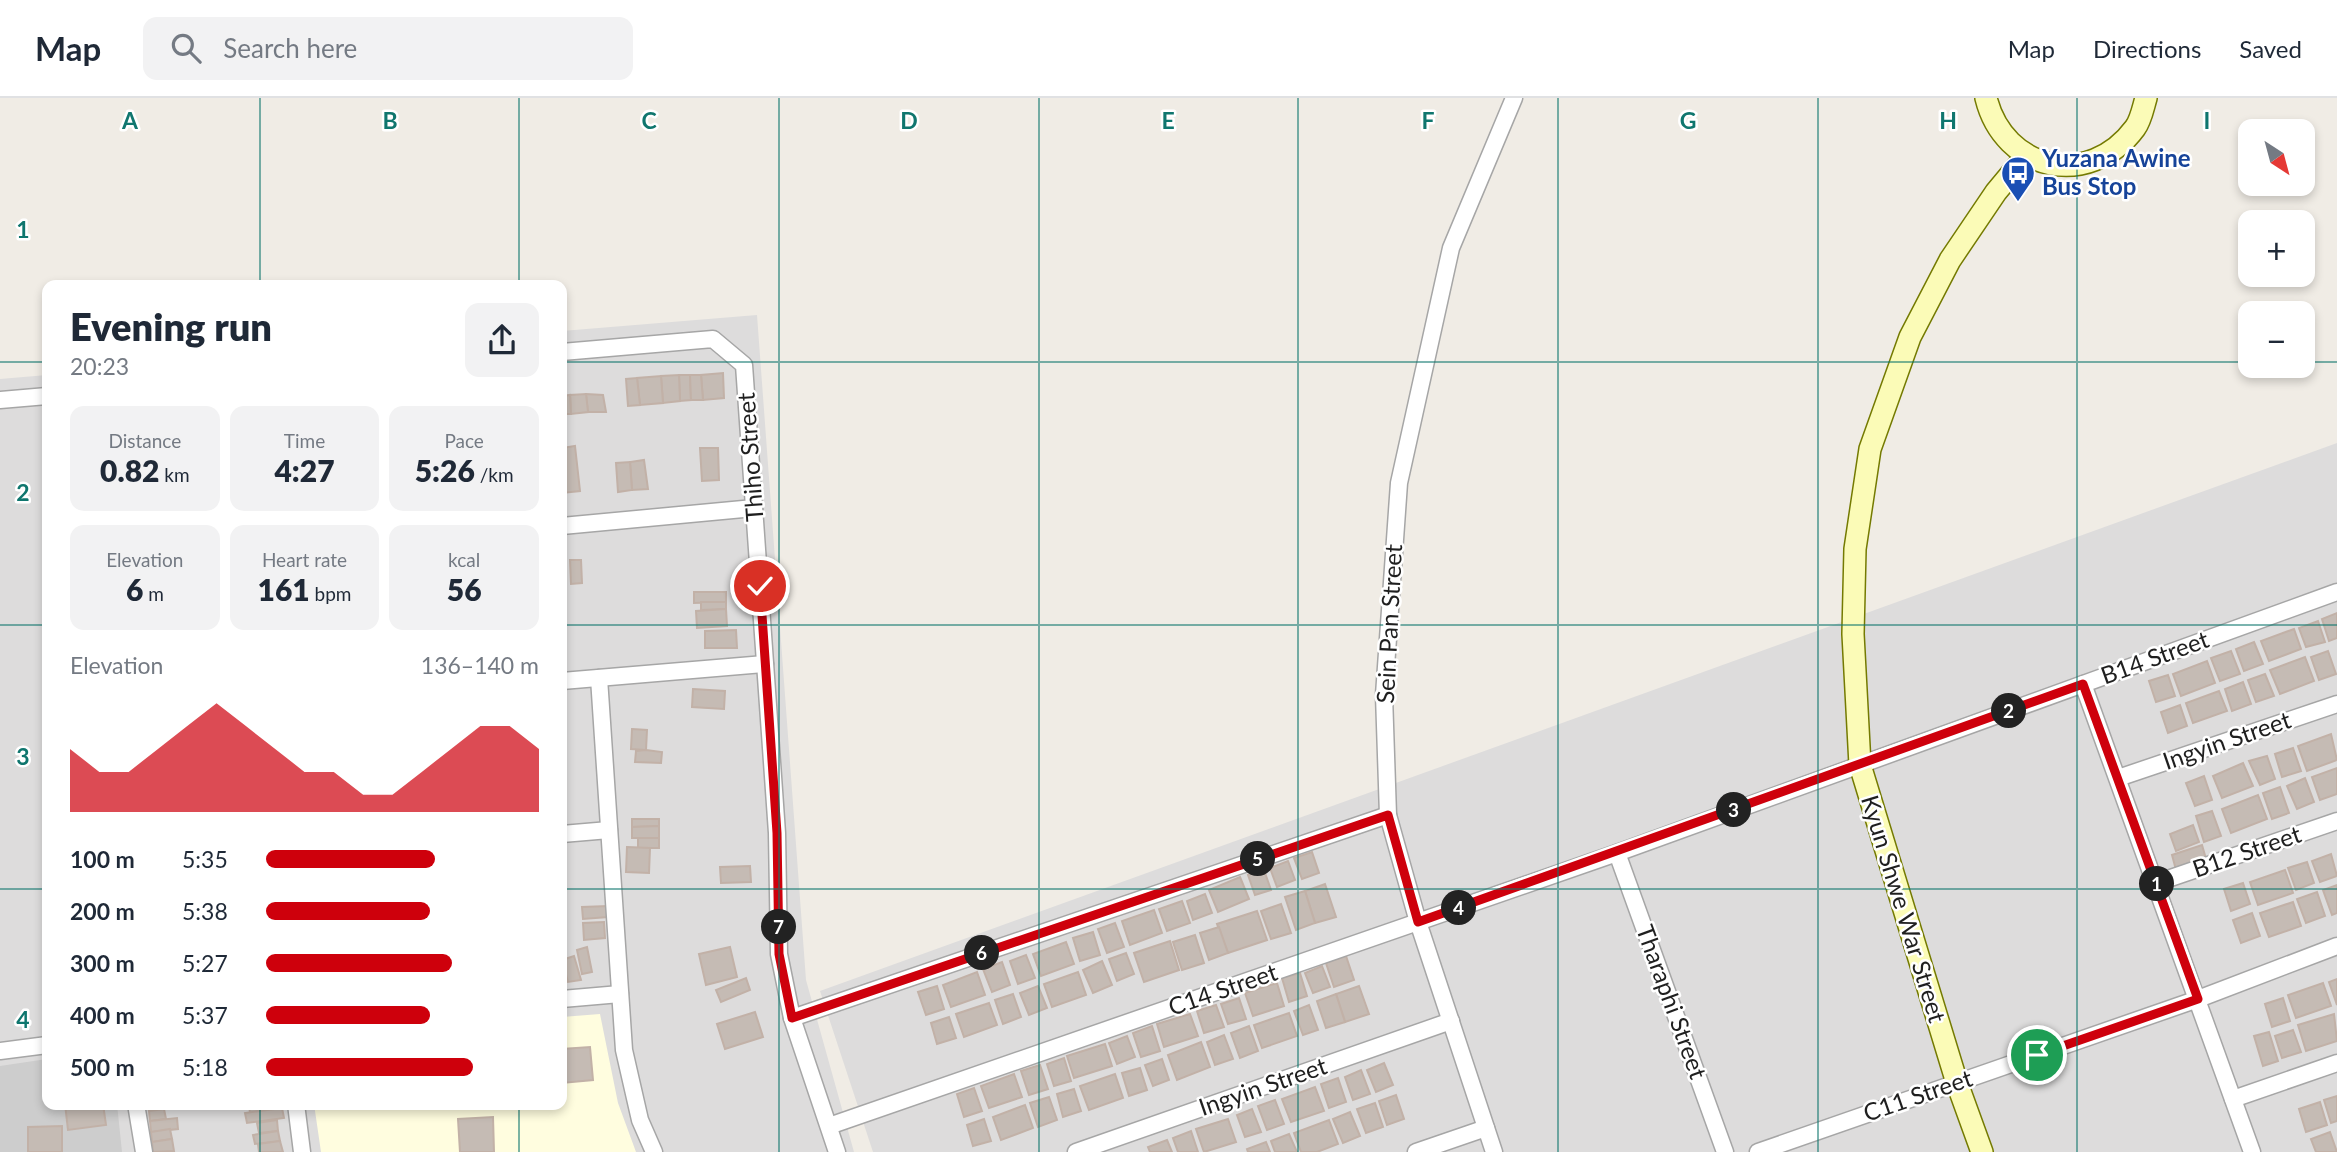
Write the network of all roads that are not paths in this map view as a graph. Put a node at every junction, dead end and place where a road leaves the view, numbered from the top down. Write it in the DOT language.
graph roads {
  1 [pos="1514,98"];
  2 [pos="1986,98"];
  3 [pos="2147,98"];
  4 [pos="2025,156"];
  5 [pos="567,352"];
  6 [pos="42,396"];
  7 [pos="0,400"];
  8 [pos="754,508"];
  9 [pos="567,526"];
  10 [pos="2337,592"];
  11 [pos="765,664"];
  12 [pos="599,678"];
  13 [pos="567,681"];
  14 [pos="2083,684"];
  15 [pos="2337,704"];
  16 [pos="1860,765"];
  17 [pos="2118,778"];
  18 [pos="1388,815"];
  19 [pos="2337,821"];
  20 [pos="609,830"];
  21 [pos="567,834"];
  22 [pos="1617,853"];
  23 [pos="2156,883"];
  24 [pos="1418,922"];
  25 [pos="2337,946"];
  26 [pos="620,994"];
  27 [pos="567,999"];
  28 [pos="2198,999"];
  29 [pos="792,1018"];
  30 [pos="1451,1021"];
  31 [pos="42,1046"];
  32 [pos="0,1051"];
  33 [pos="2337,1063"];
  34 [pos="1957,1083"];
  35 [pos="2234,1099"];
  36 [pos="137,1110"];
  37 [pos="297,1110"];
  38 [pos="828,1126"];
  39 [pos="1486,1128"];
  40 [pos="144,1152"];
  41 [pos="302,1152"];
  42 [pos="654,1152"];
  43 [pos="837,1152"];
  44 [pos="1076,1152"];
  45 [pos="1416,1152"];
  46 [pos="1494,1152"];
  47 [pos="1725,1152"];
  48 [pos="1758,1152"];
  49 [pos="1982,1152"];
  50 [pos="2252,1152"];
  1 -- 18 [label="street, Sein Pan Street"];
  2 -- 4 [label="street"];
  3 -- 4 [label="street"];
  4 -- 16 [label="street, Kyun Shwe War Street"];
  5 -- 8 [label="street, Thiho Street"];
  6 -- 7 [label="street"];
  8 -- 9 [label="street"];
  8 -- 11 [label="street, Thiho Street"];
  10 -- 14 [label="street, B14 Street"];
  11 -- 12 [label="street"];
  11 -- 29 [label="street, Thiho Street"];
  12 -- 13 [label="street"];
  12 -- 20 [label="street"];
  14 -- 16 [label="street, B14 Street"];
  14 -- 17 [label="street"];
  15 -- 17 [label="street, Ingyin Street"];
  16 -- 22 [label="street, B14 Street"];
  16 -- 34 [label="street, Kyun Shwe War Street"];
  17 -- 23 [label="street"];
  18 -- 24 [label="street, Sein Pan Street"];
  18 -- 29 [label="street"];
  19 -- 23 [label="street, B12 Street"];
  20 -- 21 [label="street"];
  20 -- 26 [label="street"];
  22 -- 24 [label="street, C14 Street"];
  22 -- 47 [label="street, Tharaphi Street"];
  23 -- 28 [label="street"];
  24 -- 30 [label="street, Sein Pan Street"];
  24 -- 38 [label="street, C14 Street"];
  25 -- 28 [label="street, C11 Street"];
  26 -- 27 [label="street"];
  26 -- 42 [label="street"];
  28 -- 34 [label="street, C11 Street"];
  28 -- 35 [label="street"];
  29 -- 38 [label="street, Thiho Street"];
  30 -- 39 [label="street, Sein Pan Street"];
  30 -- 44 [label="street, Ingyin Street"];
  31 -- 32 [label="street"];
  33 -- 35 [label="street"];
  34 -- 48 [label="street, C11 Street"];
  34 -- 49 [label="street, Kyun Shwe War Street"];
  35 -- 50 [label="street"];
  36 -- 40 [label="street"];
  37 -- 41 [label="street"];
  38 -- 43 [label="street, Thiho Street"];
  39 -- 45 [label="street"];
  39 -- 46 [label="street, Sein Pan Street"];
}
